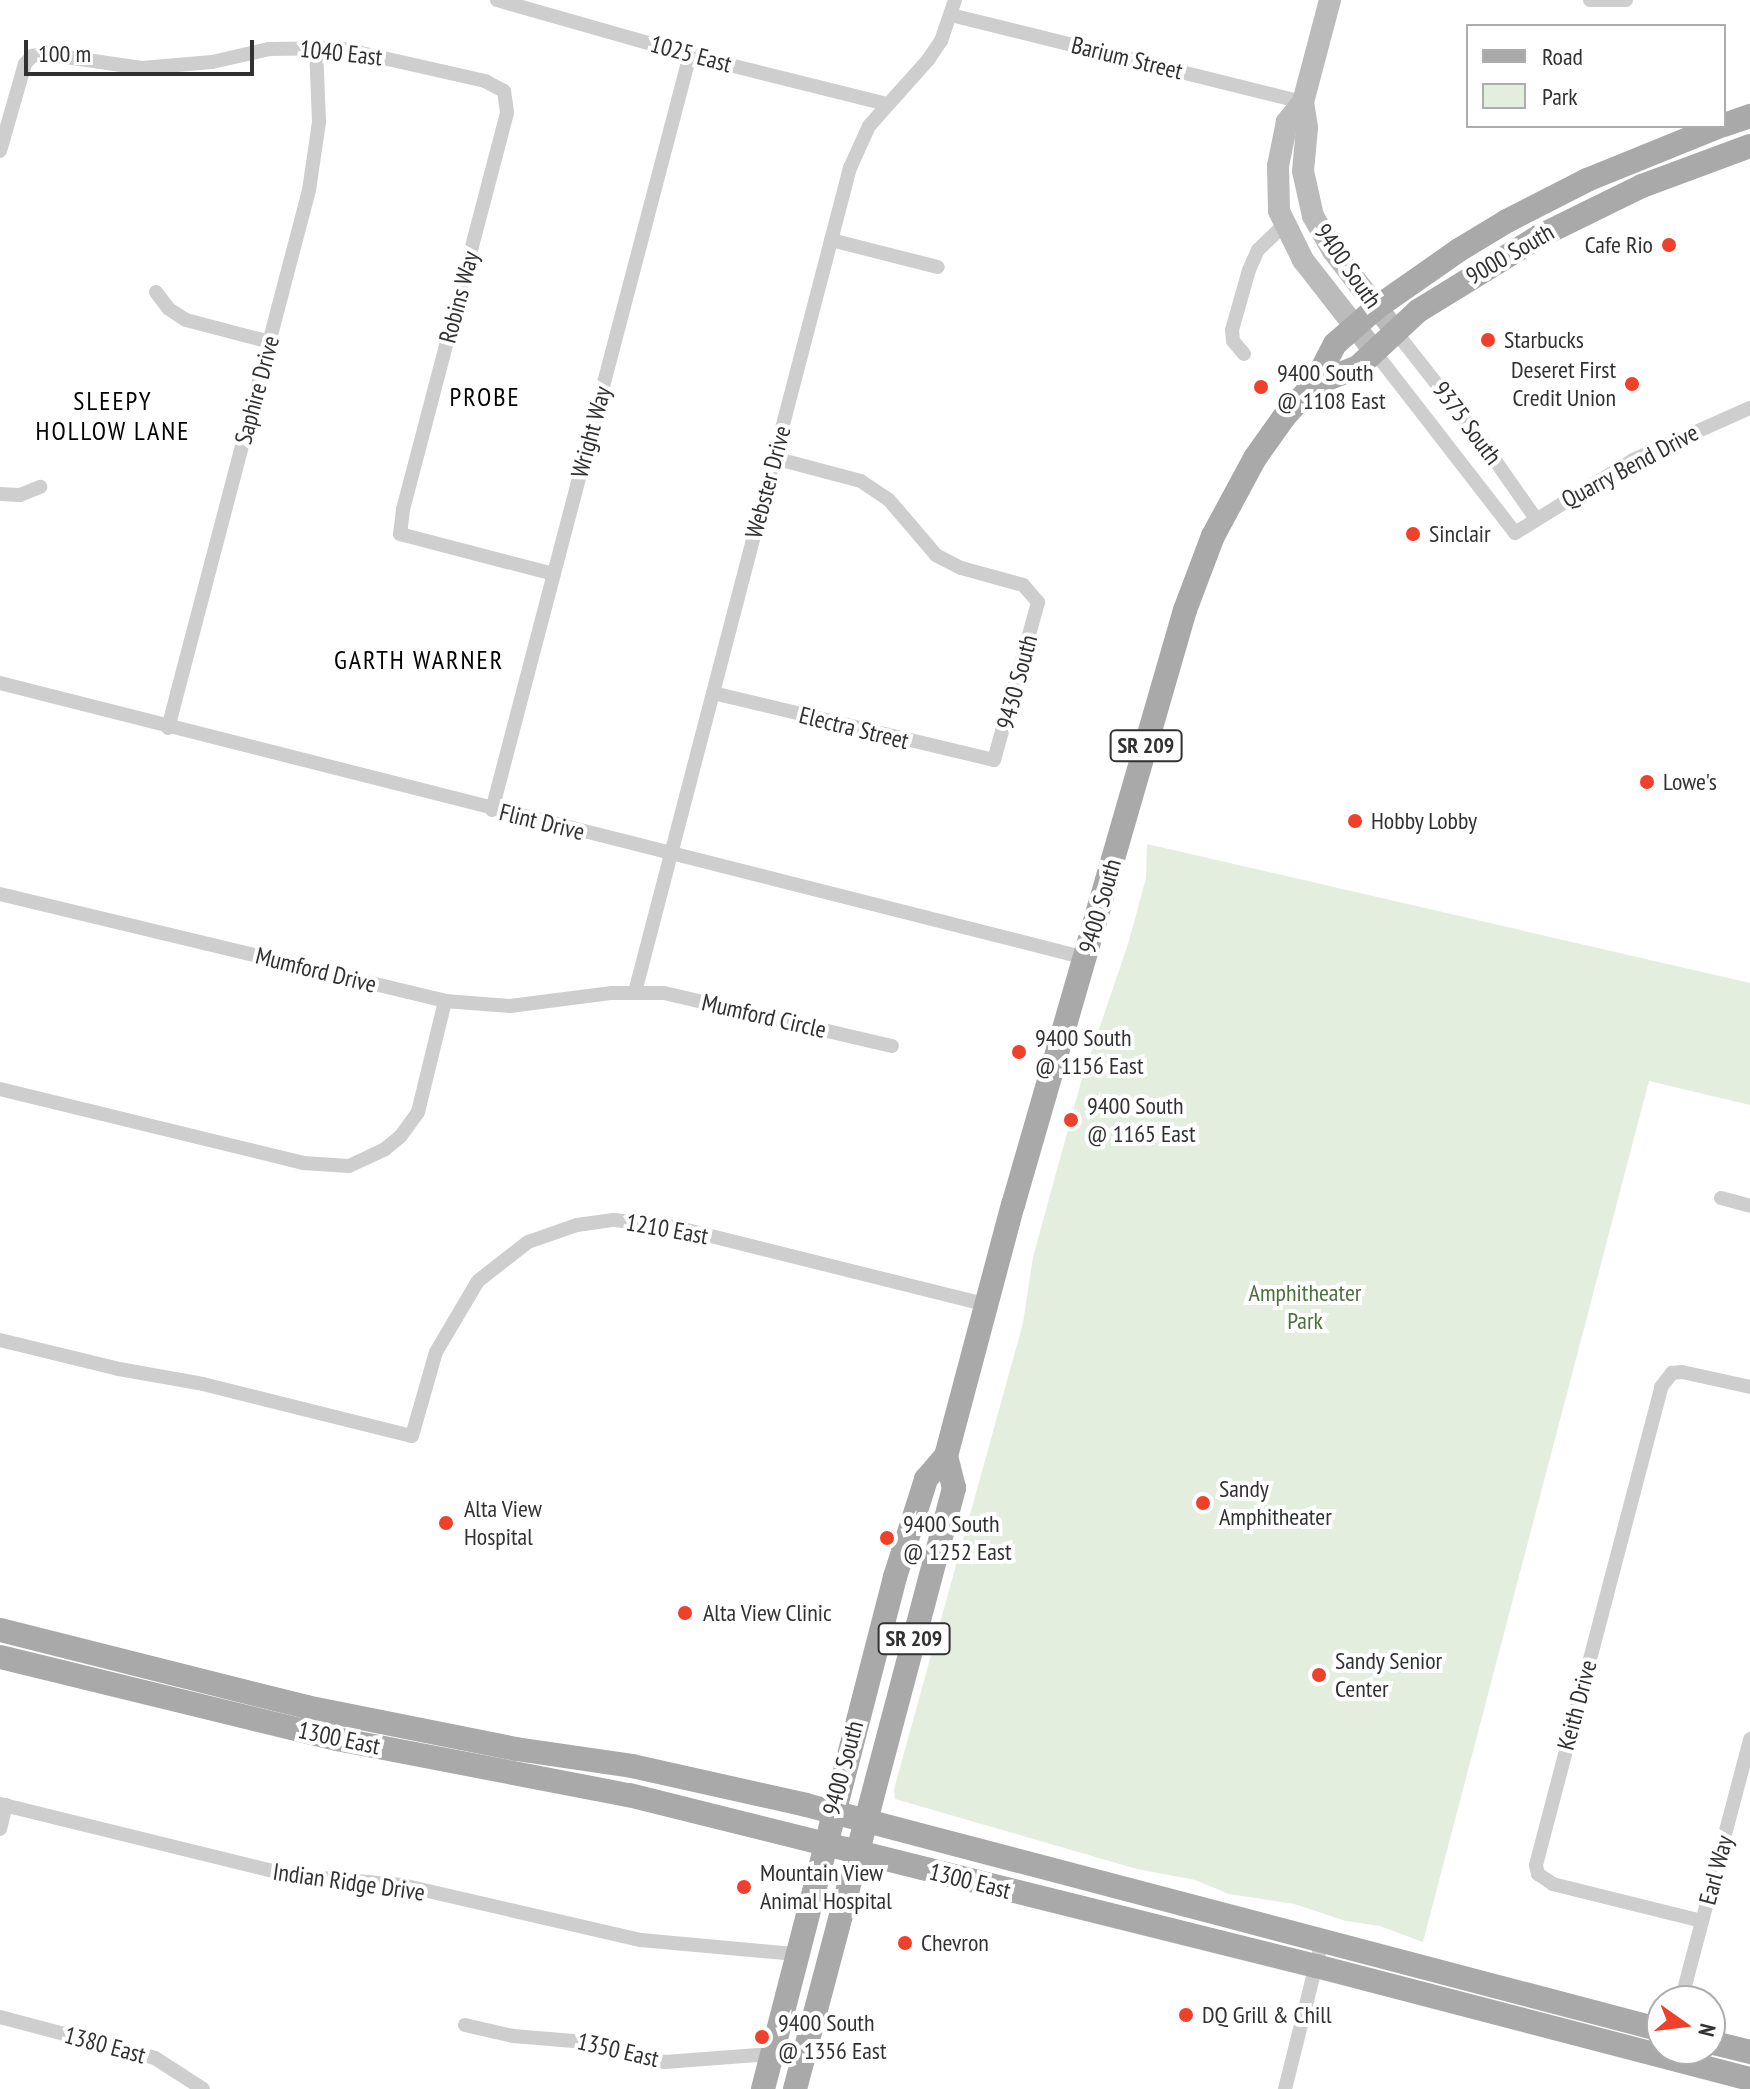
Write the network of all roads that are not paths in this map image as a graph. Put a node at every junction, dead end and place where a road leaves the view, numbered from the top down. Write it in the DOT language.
graph roads {
  1 [pos="497,0"];
  2 [pos="955,0"];
  3 [pos="1330,0"];
  4 [pos="1590,0"];
  5 [pos="1626,0"];
  6 [pos="951,15"];
  7 [pos="316,47"];
  8 [pos="690,55"];
  9 [pos="504,91"];
  10 [pos="1303,102"];
  11 [pos="886,104"];
  12 [pos="1750,116"];
  13 [pos="1726,124"];
  14 [pos="1715,128"];
  15 [pos="1750,146"];
  16 [pos="0,151"];
  17 [pos="1283,226"];
  18 [pos="831,240"];
  19 [pos="938,267"];
  20 [pos="156,292"];
  21 [pos="1376,308"];
  22 [pos="1355,325"];
  23 [pos="1395,331"];
  24 [pos="270,342"];
  25 [pos="1374,351"];
  26 [pos="1244,354"];
  27 [pos="1314,384"];
  28 [pos="1750,408"];
  29 [pos="774,458"];
  30 [pos="40,487"];
  31 [pos="0,494"];
  32 [pos="1536,519"];
  33 [pos="1515,533"];
  34 [pos="554,574"];
  35 [pos="0,683"];
  36 [pos="713,693"];
  37 [pos="168,728"];
  38 [pos="994,760"];
  39 [pos="492,810"];
  40 [pos="671,854"];
  41 [pos="0,894"];
  42 [pos="1086,958"];
  43 [pos="635,992"];
  44 [pos="445,1001"];
  45 [pos="892,1046"];
  46 [pos="0,1089"];
  47 [pos="1721,1198"];
  48 [pos="1750,1206"];
  49 [pos="987,1305"];
  50 [pos="0,1340"];
  51 [pos="1750,1387"];
  52 [pos="946,1456"];
  53 [pos="0,1630"];
  54 [pos="0,1657"];
  55 [pos="1750,1739"];
  56 [pos="3,1805"];
  57 [pos="832,1812"];
  58 [pos="865,1821"];
  59 [pos="0,1829"];
  60 [pos="824,1844"];
  61 [pos="857,1853"];
  62 [pos="1702,1921"];
  63 [pos="1322,1941"];
  64 [pos="796,1954"];
  65 [pos="1316,1966"];
  66 [pos="1685,1985"];
  67 [pos="0,2017"];
  68 [pos="465,2025"];
  69 [pos="1646,2026"];
  70 [pos="1726,2046"];
  71 [pos="1646,2048"];
  72 [pos="1750,2052"];
  73 [pos="771,2054"];
  74 [pos="1706,2065"];
  75 [pos="1750,2079"];
  76 [pos="203,2089"];
  77 [pos="763,2089"];
  78 [pos="795,2089"];
  79 [pos="1285,2089"];
  1 -- 8 [label="street, 1025 East"];
  2 -- 6 [label="street, Webster Drive"];
  3 -- 10 [label="main road, 9400 South"];
  4 -- 5 [label="street"];
  6 -- 10 [label="street, Barium Street"];
  6 -- 11 [label="street, Webster Drive"];
  7 -- 9 [label="street, 1040 East"];
  7 -- 16 [label="street, 1040 East"];
  7 -- 24 [label="street, Saphire Drive"];
  8 -- 11 [label="street, 1025 East"];
  8 -- 34 [label="street, Wright Way"];
  9 -- 34 [label="street, Robins Way"];
  10 -- 17 [label="main road, 9400 South"];
  10 -- 21 [label="main road, 9400 South"];
  11 -- 18 [label="street, Webster Drive"];
  12 -- 13 [label="main road, 9000 South / SR 209"];
  14 -- 21 [label="main road, 9000 South / SR 209"];
  15 -- 23 [label="main road, 9000 South / SR 209"];
  17 -- 22 [label="main road, 9400 South"];
  17 -- 26 [label="street, 9400 South"];
  18 -- 19 [label="street"];
  18 -- 29 [label="street, Webster Drive"];
  20 -- 24 [label="street"];
  21 -- 22 [label="main road, 9000 South / SR 209"];
  21 -- 23 [label="main road, 9400 South"];
  22 -- 25 [label="main road, 9400 South"];
  22 -- 27 [label="main road, 9400 South / SR 209"];
  23 -- 25 [label="main road, 9000 South / SR 209"];
  23 -- 32 [label="street, 9375 South"];
  24 -- 37 [label="street, Saphire Drive"];
  25 -- 27 [label="main road, 9400 South / SR 209"];
  25 -- 33 [label="street, 9375 South"];
  27 -- 42 [label="main road, 9400 South / SR 209"];
  28 -- 32 [label="street, Quarry Bend Drive"];
  29 -- 36 [label="street, Webster Drive"];
  29 -- 38 [label="street, 9430 South"];
  30 -- 31 [label="street"];
  32 -- 33 [label="street, Quarry Bend Drive"];
  34 -- 39 [label="street, Wright Way"];
  35 -- 37 [label="street, Flint Drive"];
  36 -- 38 [label="street, Electra Street"];
  36 -- 40 [label="street, Webster Drive"];
  37 -- 39 [label="street, Flint Drive"];
  39 -- 40 [label="street, Flint Drive"];
  40 -- 42 [label="street, Flint Drive"];
  40 -- 43 [label="street, Webster Drive"];
  41 -- 44 [label="street, Mumford Drive"];
  42 -- 49 [label="main road, 9400 South / SR 209"];
  43 -- 44 [label="street, Mumford Drive"];
  43 -- 45 [label="street, Mumford Circle"];
  44 -- 46 [label="street"];
  47 -- 48 [label="street"];
  49 -- 50 [label="street, 1210 East"];
  49 -- 52 [label="main road, 9400 South / SR 209"];
  51 -- 62 [label="street, Keith Drive"];
  52 -- 57 [label="main road, 9400 South / SR 209"];
  52 -- 58 [label="main road, 9400 South / SR 209"];
  53 -- 57 [label="main road, 1300 East"];
  54 -- 60 [label="main road, 1300 East"];
  55 -- 62 [label="street, Earl Way"];
  56 -- 59 [label="street"];
  56 -- 64 [label="street, Indian Ridge Drive"];
  57 -- 58 [label="main road, 1300 East"];
  57 -- 60 [label="main road, 9400 South / SR 209"];
  58 -- 61 [label="main road, 9400 South / SR 209"];
  58 -- 63 [label="main road, 1300 East"];
  60 -- 61 [label="main road, 1300 East"];
  60 -- 64 [label="main road, 9400 South / SR 209"];
  61 -- 65 [label="main road, 1300 East"];
  61 -- 78 [label="main road, 9400 South / SR 209"];
  62 -- 66 [label="street, Earl Way"];
  63 -- 65 [label="street"];
  63 -- 69 [label="main road, 1300 East"];
  64 -- 73 [label="main road, 9400 South / SR 209"];
  65 -- 71 [label="main road, 1300 East"];
  65 -- 79 [label="street"];
  67 -- 76 [label="street, 1380 East"];
  68 -- 73 [label="street, 1350 East"];
  70 -- 72 [label="main road"];
  73 -- 77 [label="main road, 9400 South / SR 209"];
  74 -- 75 [label="main road, 1300 East"];
}
